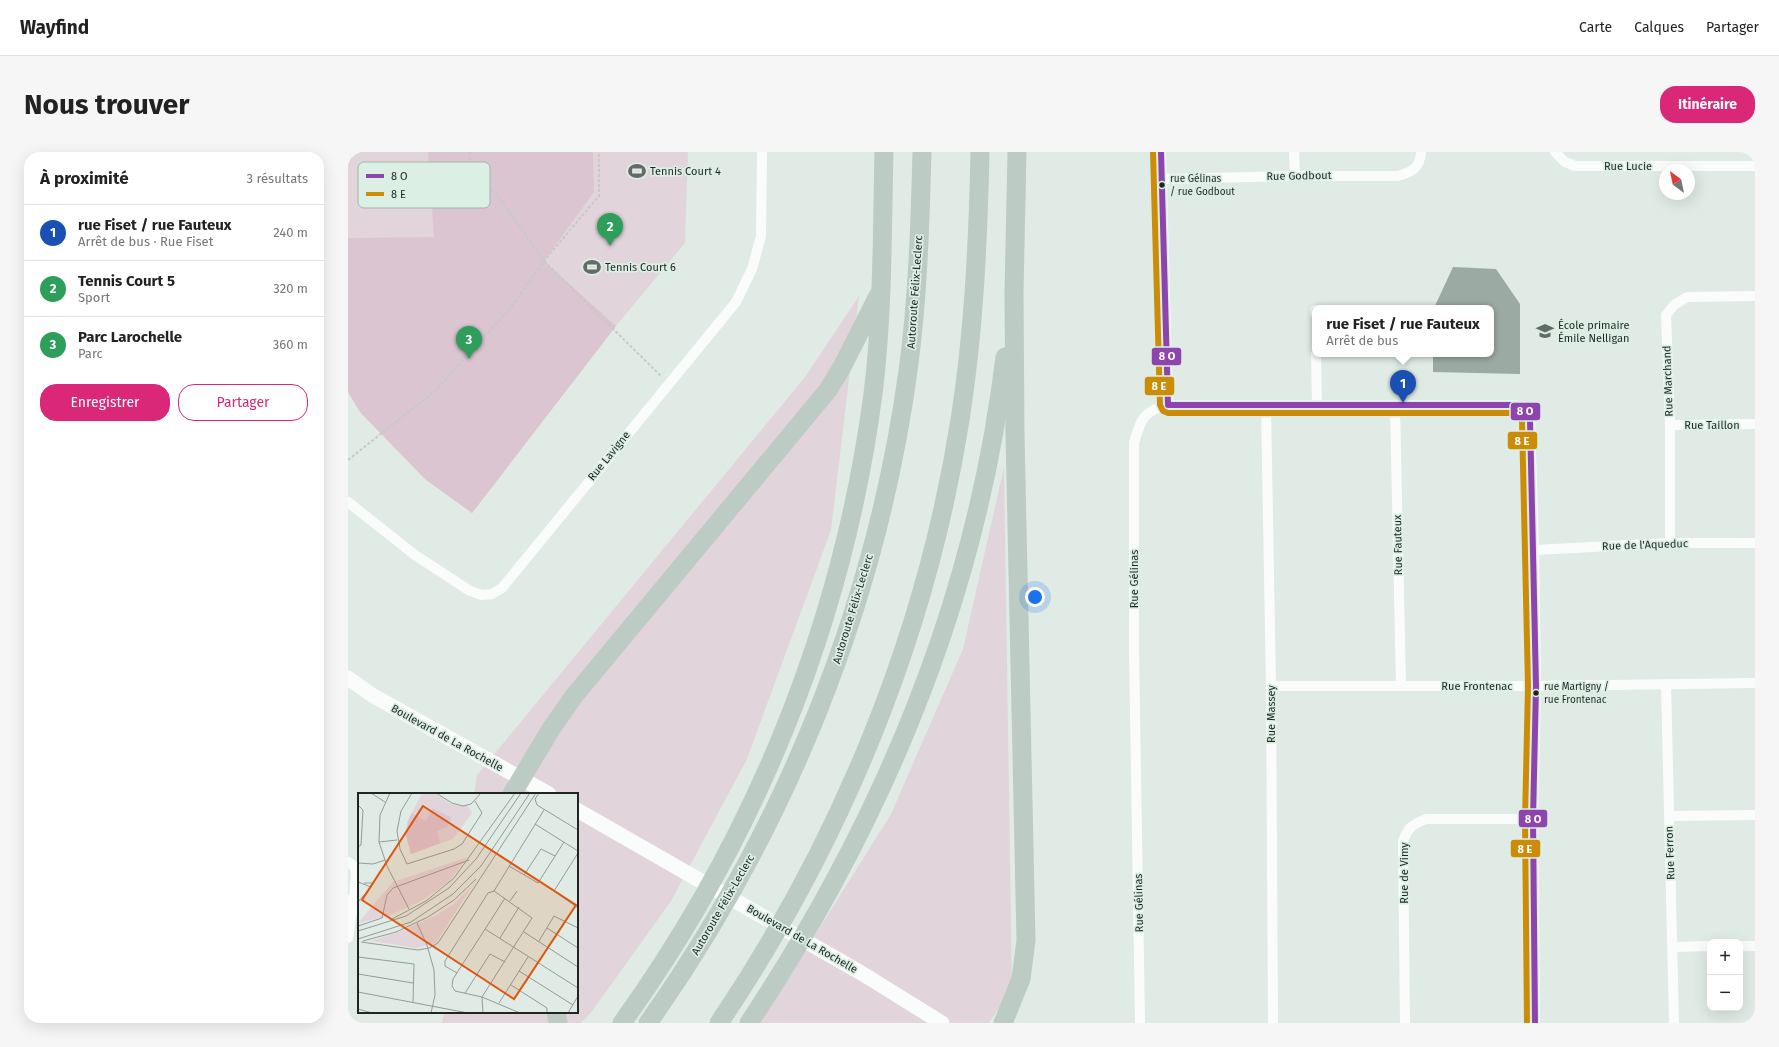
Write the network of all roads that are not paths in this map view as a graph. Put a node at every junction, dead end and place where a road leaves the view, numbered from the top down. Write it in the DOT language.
graph roads {
  1 [pos="762,152"];
  2 [pos="884,152"];
  3 [pos="922,152"];
  4 [pos="980,152"];
  5 [pos="1017,152"];
  6 [pos="1161,152"];
  7 [pos="1294,152"];
  8 [pos="1421,152"];
  9 [pos="1555,152"];
  10 [pos="1755,166"];
  11 [pos="1295,176"];
  12 [pos="1162,179"];
  13 [pos="881,291"];
  14 [pos="1014,292"];
  15 [pos="1755,296"];
  16 [pos="1316,357"];
  17 [pos="1317,404"];
  18 [pos="1395,404"];
  19 [pos="1168,405"];
  20 [pos="1266,405"];
  21 [pos="1755,424"];
  22 [pos="1670,425"];
  23 [pos="348,502"];
  24 [pos="1670,543"];
  25 [pos="1755,543"];
  26 [pos="1534,550"];
  27 [pos="348,678"];
  28 [pos="1755,682"];
  29 [pos="1666,684"];
  30 [pos="1402,685"];
  31 [pos="1271,686"];
  32 [pos="1536,686"];
  33 [pos="517,786"];
  34 [pos="545,793"];
  35 [pos="578,811"];
  36 [pos="1755,815"];
  37 [pos="1669,816"];
  38 [pos="1534,819"];
  39 [pos="348,862"];
  40 [pos="351,899"];
  41 [pos="348,938"];
  42 [pos="1707,946"];
  43 [pos="1743,946"];
  44 [pos="1755,946"];
  45 [pos="1674,947"];
  46 [pos="556,1013"];
  47 [pos="558,1023"];
  48 [pos="622,1023"];
  49 [pos="648,1023"];
  50 [pos="719,1023"];
  51 [pos="749,1023"];
  52 [pos="942,1023"];
  53 [pos="1003,1023"];
  54 [pos="1140,1023"];
  55 [pos="1272,1023"];
  56 [pos="1405,1023"];
  57 [pos="1535,1023"];
  58 [pos="1674,1023"];
  1 -- 23 [label="street, Rue Lavigne"];
  2 -- 13 [label="highway"];
  3 -- 49 [label="highway, Autoroute Félix-Leclerc"];
  4 -- 50 [label="highway"];
  5 -- 14 [label="highway"];
  6 -- 12 [label="street"];
  7 -- 11 [label="street"];
  8 -- 11 [label="street, Rue Godbout"];
  9 -- 10 [label="street, Rue Lucie"];
  11 -- 12 [label="street, Rue Godbout"];
  12 -- 19 [label="street"];
  13 -- 33 [label="highway"];
  13 -- 48 [label="highway"];
  14 -- 51 [label="highway"];
  14 -- 53 [label="highway"];
  15 -- 22 [label="street, Rue Marchand"];
  16 -- 17 [label="street"];
  17 -- 18 [label="street"];
  17 -- 20 [label="street"];
  18 -- 26 [label="street"];
  18 -- 30 [label="street, Rue Fauteux"];
  19 -- 20 [label="street"];
  19 -- 54 [label="street, Rue Gélinas"];
  20 -- 31 [label="street, Rue Massey"];
  21 -- 22 [label="street, Rue Taillon"];
  22 -- 24 [label="street, Rue Marchand"];
  24 -- 25 [label="street, Rue de l'Aqueduc"];
  24 -- 26 [label="street, Rue de l'Aqueduc"];
  26 -- 32 [label="street"];
  27 -- 33 [label="street, Boulevard de La Rochelle"];
  28 -- 29 [label="street, Rue Frontenac"];
  29 -- 32 [label="street, Rue Frontenac"];
  29 -- 37 [label="street, Rue Ferron"];
  30 -- 31 [label="street, Rue Frontenac"];
  30 -- 32 [label="street, Rue Frontenac"];
  31 -- 55 [label="street, Rue Massey"];
  32 -- 38 [label="street"];
  33 -- 34 [label="street, Boulevard de La Rochelle"];
  35 -- 52 [label="street, Boulevard de La Rochelle"];
  36 -- 37 [label="street"];
  37 -- 45 [label="street, Rue Ferron"];
  38 -- 56 [label="street, Rue de Vimy"];
  38 -- 57 [label="street"];
  39 -- 40 [label="street"];
  40 -- 41 [label="street"];
  42 -- 45 [label="street"];
  43 -- 44 [label="street"];
  45 -- 58 [label="street, Rue Ferron"];
  46 -- 47 [label="highway"];
}
